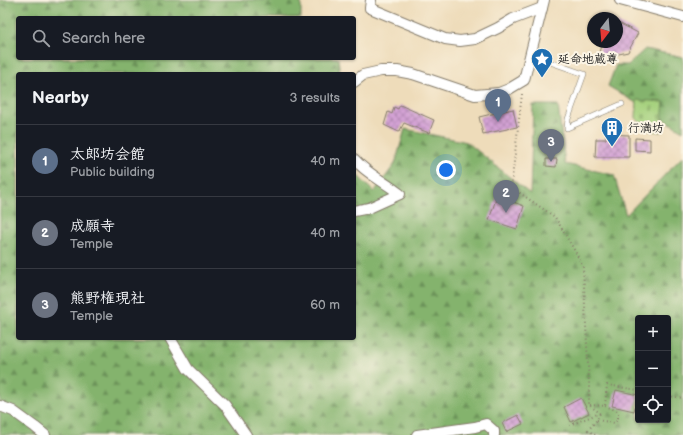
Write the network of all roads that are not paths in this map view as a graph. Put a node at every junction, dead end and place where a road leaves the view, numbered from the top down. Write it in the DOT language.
graph roads {
  1 [pos="371,0"];
  2 [pos="620,0"];
  3 [pos="543,4"];
  4 [pos="683,17"];
  5 [pos="530,56"];
  6 [pos="356,81"];
  7 [pos="622,104"];
  8 [pos="356,161"];
  9 [pos="356,211"];
  10 [pos="171,340"];
  11 [pos="0,406"];
  12 [pos="45,435"];
  13 [pos="246,435"];
  14 [pos="417,435"];
  15 [pos="494,435"];
  1 -- 3 [label="street"];
  2 -- 4 [label="street"];
  3 -- 5 [label="street"];
  5 -- 6 [label="street"];
  5 -- 7 [label="lane"];
  8 -- 9 [label="street"];
  10 -- 13 [label="street"];
  11 -- 12 [label="street"];
  14 -- 15 [label="street"];
}
